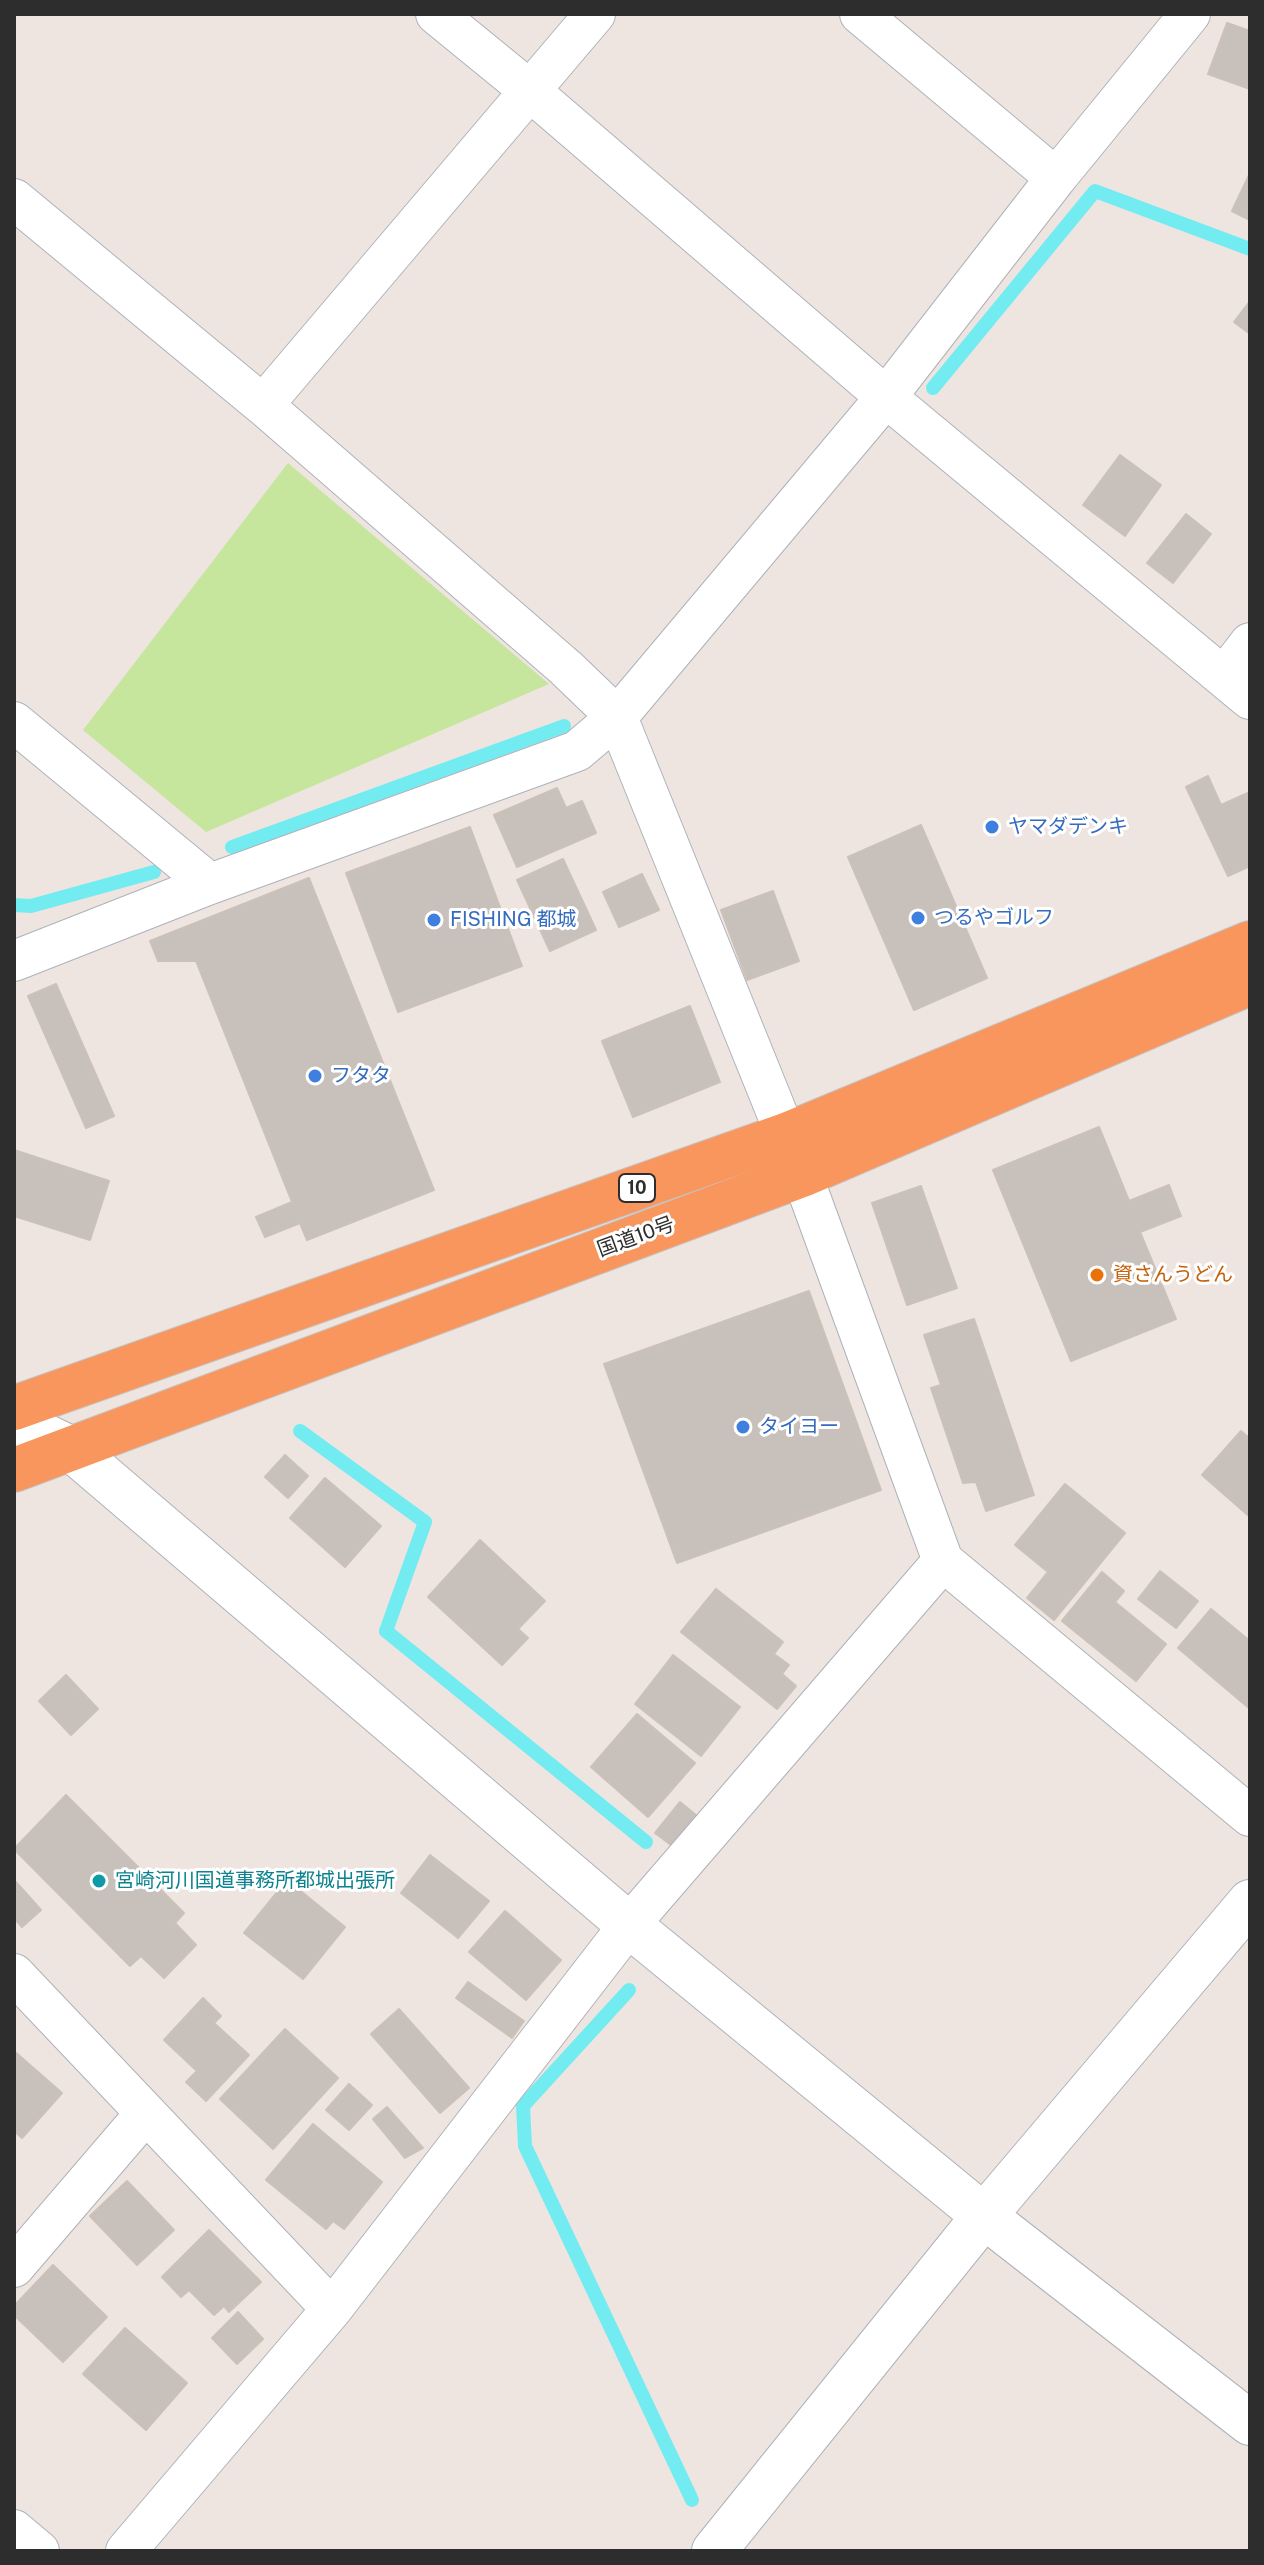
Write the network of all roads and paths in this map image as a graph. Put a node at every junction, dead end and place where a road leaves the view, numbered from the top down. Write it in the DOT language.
graph roads {
  1 [pos="436,14"];
  2 [pos="595,14"];
  3 [pos="860,14"];
  4 [pos="1190,14"];
  5 [pos="529,90"];
  6 [pos="1056,178"];
  7 [pos="14,199"];
  8 [pos="886,397"];
  9 [pos="263,405"];
  10 [pos="1250,643"];
  11 [pos="1237,688"];
  12 [pos="617,717"];
  13 [pos="14,722"];
  14 [pos="210,884"];
  15 [pos="1250,943"];
  16 [pos="14,961"];
  17 [pos="1250,983"];
  18 [pos="786,1135"];
  19 [pos="802,1175"];
  20 [pos="14,1408"];
  21 [pos="14,1421"];
  22 [pos="70,1448"];
  23 [pos="14,1470"];
  24 [pos="943,1561"];
  25 [pos="1250,1816"];
  26 [pos="1250,1902"];
  27 [pos="629,1925"];
  28 [pos="14,1974"];
  29 [pos="146,2113"];
  30 [pos="984,2216"];
  31 [pos="14,2267"];
  32 [pos="332,2309"];
  33 [pos="1250,2423"];
  34 [pos="14,2530"];
  35 [pos="39,2551"];
  36 [pos="126,2551"];
  37 [pos="714,2551"];
  1 -- 5 [label="street"];
  2 -- 5 [label="street"];
  3 -- 6 [label="street"];
  4 -- 6 [label="street"];
  5 -- 8 [label="street"];
  5 -- 9 [label="street"];
  6 -- 8 [label="street"];
  7 -- 9 [label="street"];
  8 -- 11 [label="street"];
  8 -- 12 [label="street"];
  9 -- 12 [label="street"];
  10 -- 11 [label="street"];
  12 -- 14 [label="street"];
  12 -- 18 [label="street"];
  13 -- 14 [label="street"];
  14 -- 16 [label="street"];
  15 -- 18 [label="highway, 10"];
  17 -- 19 [label="highway, 国道10号 / 10"];
  18 -- 19 [label="street"];
  18 -- 20 [label="highway, 10"];
  19 -- 22 [label="highway, 国道10号 / 10"];
  19 -- 24 [label="street"];
  21 -- 22 [label="street"];
  22 -- 23 [label="highway, 国道10号 / 10"];
  22 -- 27 [label="street"];
  24 -- 25 [label="street"];
  24 -- 27 [label="street"];
  26 -- 30 [label="street"];
  27 -- 30 [label="street"];
  27 -- 32 [label="street"];
  28 -- 29 [label="street"];
  29 -- 31 [label="street"];
  29 -- 32 [label="street"];
  30 -- 33 [label="street"];
  30 -- 37 [label="street"];
  32 -- 36 [label="street"];
  34 -- 35 [label="street"];
}
